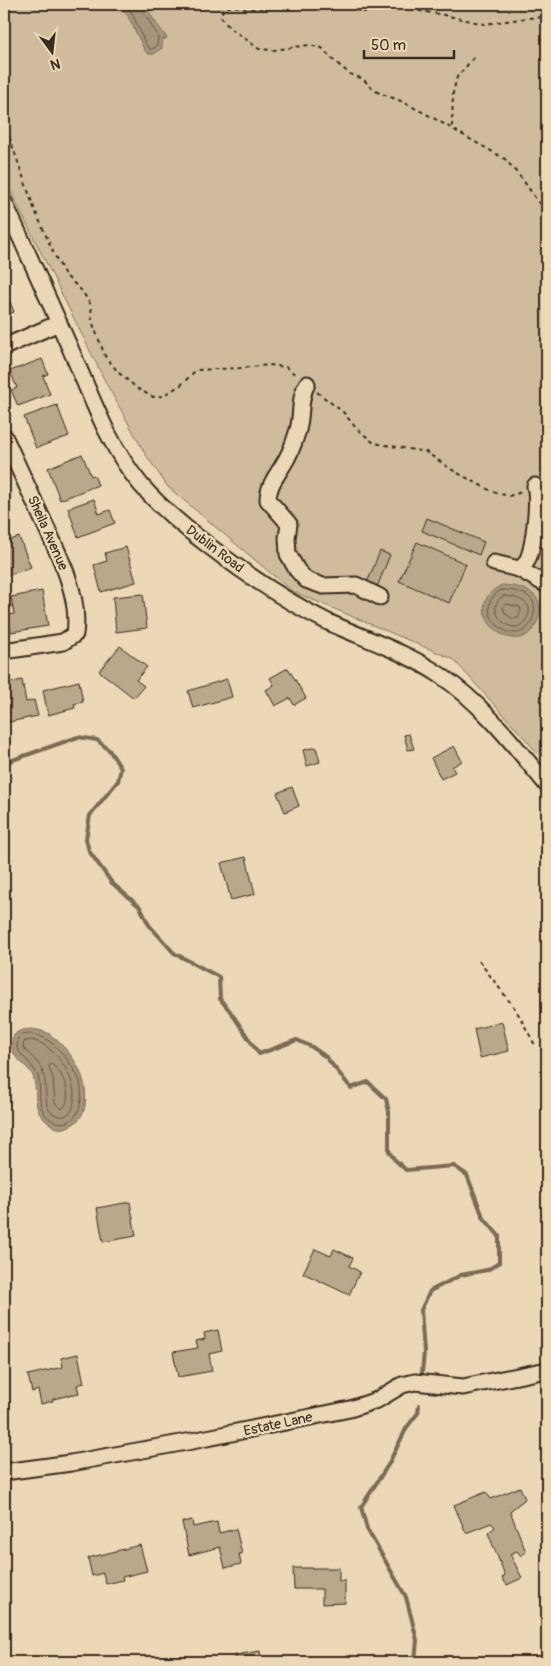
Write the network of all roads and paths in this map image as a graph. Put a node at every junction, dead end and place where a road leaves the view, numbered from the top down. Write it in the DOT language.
graph roads {
  1 [pos="278,4"];
  2 [pos="332,4"];
  3 [pos="547,17"];
  4 [pos="476,55"];
  5 [pos="4,122"];
  6 [pos="452,128"];
  7 [pos="4,202"];
  8 [pos="547,208"];
  9 [pos="59,323"];
  10 [pos="4,347"];
  11 [pos="307,384"];
  12 [pos="4,436"];
  13 [pos="535,486"];
  14 [pos="494,563"];
  15 [pos="519,569"];
  16 [pos="547,585"];
  17 [pos="380,597"];
  18 [pos="4,651"];
  19 [pos="547,785"];
  20 [pos="479,961"];
  21 [pos="535,1045"];
  22 [pos="547,1370"];
  23 [pos="4,1472"];
  1 -- 6 [label="path"];
  2 -- 3 [label="path"];
  4 -- 6 [label="path"];
  5 -- 11 [label="path"];
  6 -- 8 [label="path"];
  7 -- 9 [label="street, Dublin Road"];
  9 -- 10 [label="street"];
  9 -- 19 [label="street, Dublin Road"];
  11 -- 13 [label="path"];
  11 -- 17 [label="street"];
  12 -- 18 [label="street, Sheila Avenue"];
  13 -- 15 [label="street"];
  14 -- 15 [label="street"];
  15 -- 16 [label="street"];
  20 -- 21 [label="path"];
  22 -- 23 [label="street, Estate Lane"];
}
